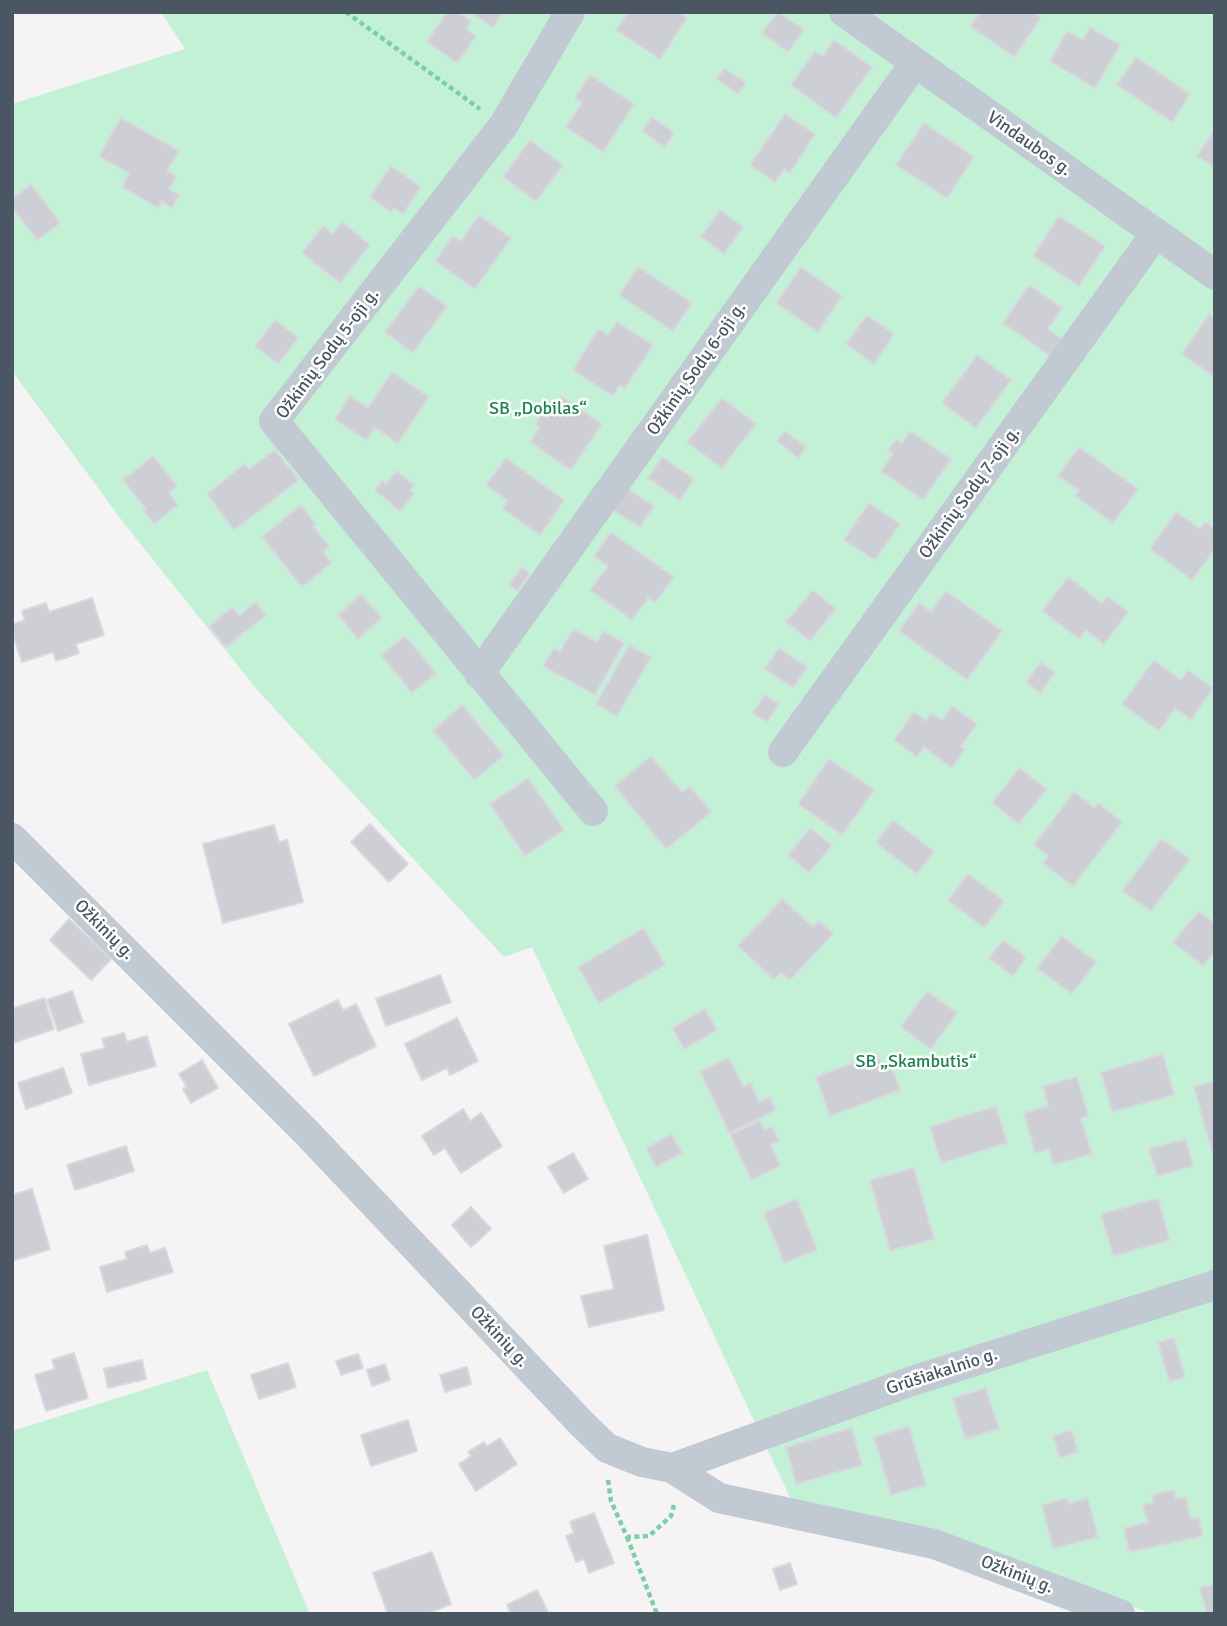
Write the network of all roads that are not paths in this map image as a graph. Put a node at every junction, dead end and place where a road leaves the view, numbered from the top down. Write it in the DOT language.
graph roads {
  1 [pos="570,12"];
  2 [pos="844,12"];
  3 [pos="914,64"];
  4 [pos="1156,233"];
  5 [pos="1215,275"];
  6 [pos="479,674"];
  7 [pos="783,752"];
  8 [pos="593,811"];
  9 [pos="12,838"];
  10 [pos="1215,1285"];
  11 [pos="672,1468"];
  12 [pos="1120,1614"];
  1 -- 6 [label="street, Ožkinių Sodų 5-oji g."];
  2 -- 3 [label="street, Vindaubos g."];
  3 -- 4 [label="street, Vindaubos g."];
  3 -- 6 [label="street, Ožkinių Sodų 6-oji g."];
  4 -- 5 [label="street, Vindaubos g."];
  4 -- 7 [label="street, Ožkinių Sodų 7-oji g."];
  6 -- 8 [label="street, Ožkinių Sodų 5-oji g."];
  9 -- 11 [label="street, Ožkinių g."];
  10 -- 11 [label="street, Grūšiakalnio g."];
  11 -- 12 [label="street, Ožkinių g."];
}
